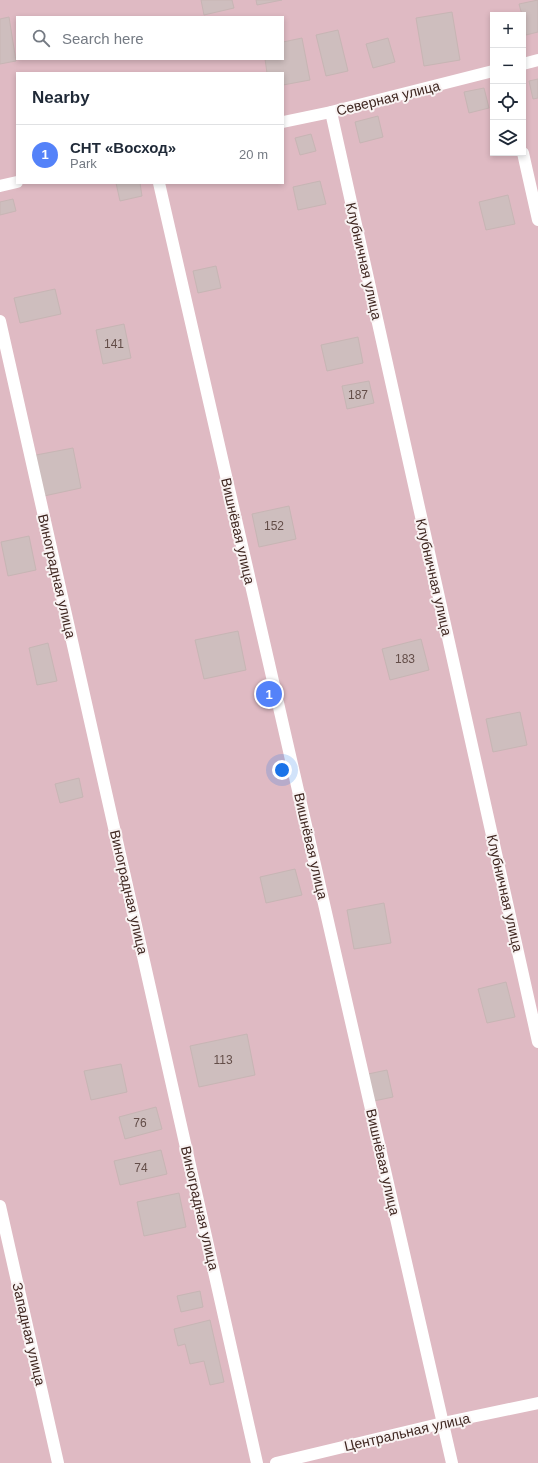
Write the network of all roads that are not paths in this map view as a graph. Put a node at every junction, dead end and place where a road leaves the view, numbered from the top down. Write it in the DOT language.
graph roads {
  1 [pos="538,60"];
  2 [pos="526,63"];
  3 [pos="490,72"];
  4 [pos="331,112"];
  5 [pos="284,122"];
  6 [pos="524,156"];
  7 [pos="16,182"];
  8 [pos="159,184"];
  9 [pos="0,186"];
  10 [pos="538,220"];
  11 [pos="0,321"];
  12 [pos="538,1042"];
  13 [pos="0,1206"];
  14 [pos="538,1403"];
  15 [pos="443,1423"];
  16 [pos="58,1463"];
  17 [pos="257,1463"];
  18 [pos="276,1463"];
  19 [pos="452,1463"];
  1 -- 2 [label="street"];
  3 -- 4 [label="street, Северная улица"];
  4 -- 5 [label="street, Северная улица"];
  4 -- 12 [label="street, Клубничная улица"];
  6 -- 10 [label="street"];
  7 -- 9 [label="street"];
  8 -- 15 [label="street, Вишнёвая улица"];
  11 -- 17 [label="street, Виноградная улица"];
  13 -- 16 [label="street, Западная улица"];
  14 -- 15 [label="street, Центральная улица"];
  15 -- 18 [label="street, Центральная улица"];
  15 -- 19 [label="street, Вишнёвая улица"];
}
